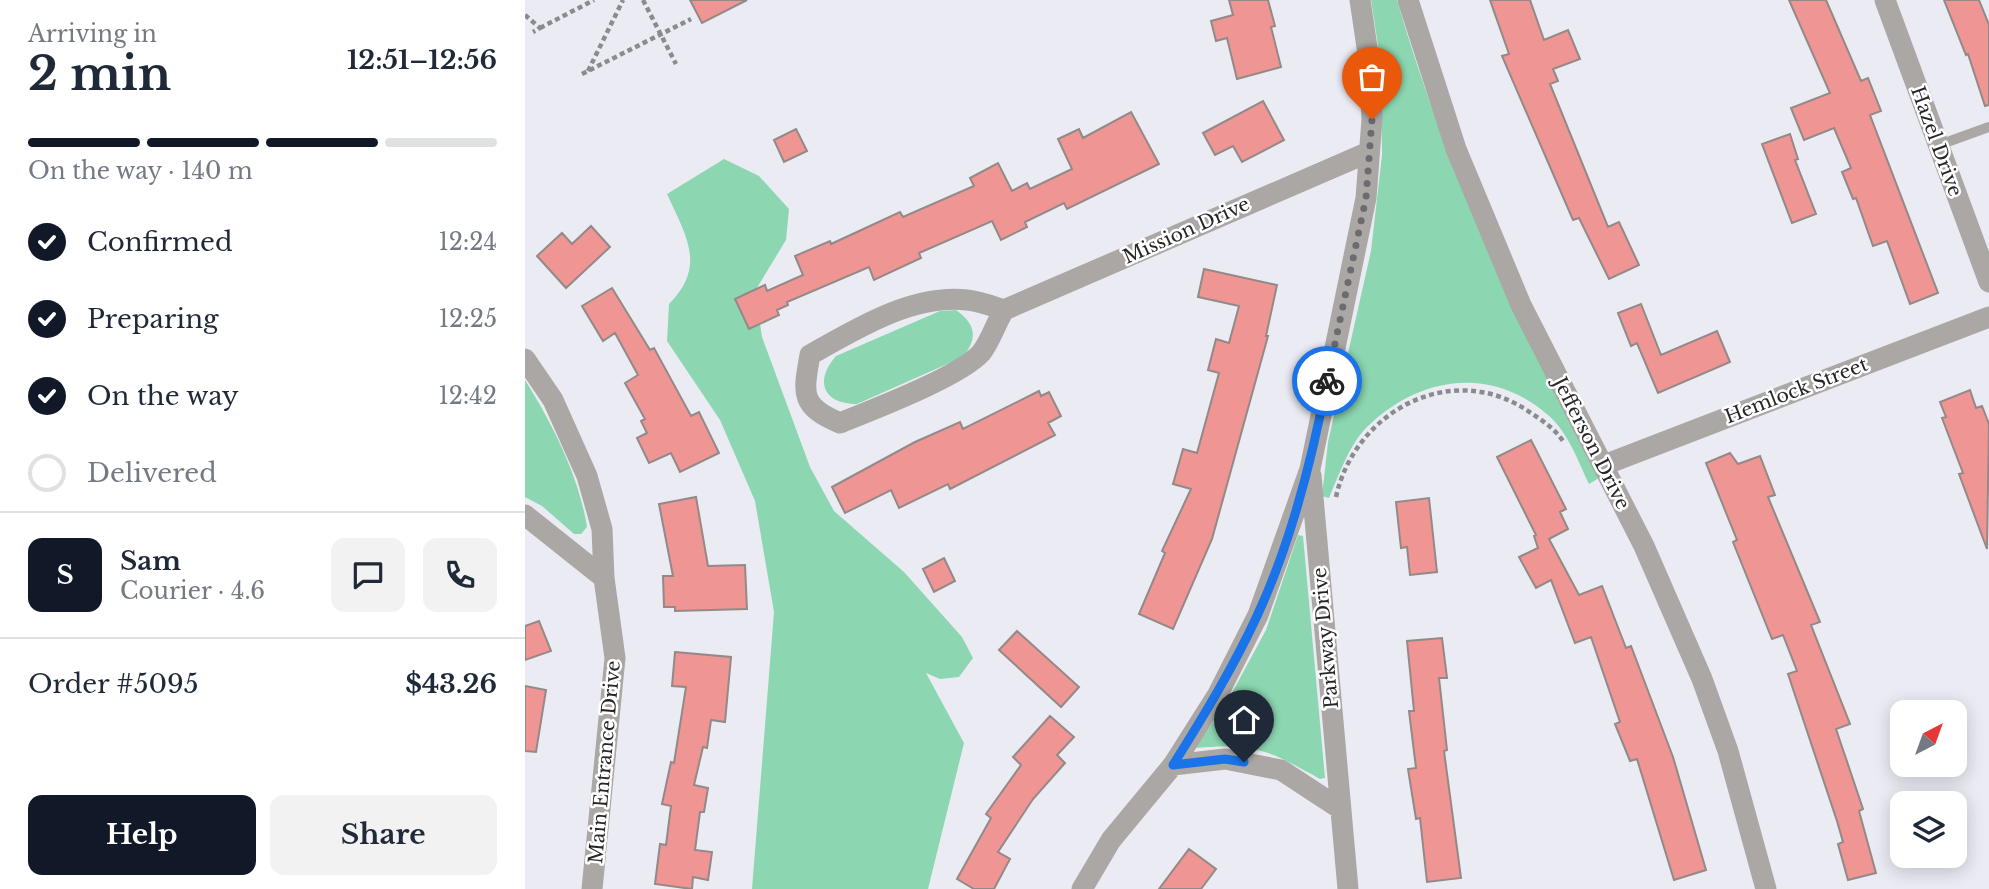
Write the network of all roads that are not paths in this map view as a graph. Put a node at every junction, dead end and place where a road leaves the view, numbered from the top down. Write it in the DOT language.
graph roads {
  1 [pos="1360,0"];
  2 [pos="1408,0"];
  3 [pos="1885,0"];
  4 [pos="1989,128"];
  5 [pos="1939,145"];
  6 [pos="1369,152"];
  7 [pos="1989,282"];
  8 [pos="1004,310"];
  9 [pos="1989,317"];
  10 [pos="525,359"];
  11 [pos="1604,464"];
  12 [pos="1310,469"];
  13 [pos="525,515"];
  14 [pos="604,578"];
  15 [pos="1173,765"];
  16 [pos="1339,808"];
  17 [pos="592,889"];
  18 [pos="1082,889"];
  19 [pos="1348,889"];
  20 [pos="1766,889"];
  1 -- 6 [label="street"];
  2 -- 11 [label="street, Jefferson Drive"];
  3 -- 5 [label="street, Hazel Drive"];
  4 -- 5 [label="lane"];
  5 -- 7 [label="street, Hazel Drive"];
  6 -- 8 [label="street, Mission Drive"];
  6 -- 12 [label="street"];
  8 -- 8 [label="street"];
  9 -- 11 [label="street, Hemlock Street"];
  10 -- 14 [label="street, Main Entrance Drive"];
  11 -- 20 [label="street, Jefferson Drive"];
  12 -- 15 [label="street"];
  12 -- 16 [label="street, Parkway Drive"];
  13 -- 14 [label="street"];
  14 -- 17 [label="street, Main Entrance Drive"];
  15 -- 16 [label="street"];
  15 -- 18 [label="street"];
  16 -- 19 [label="street, Parkway Drive"];
}
